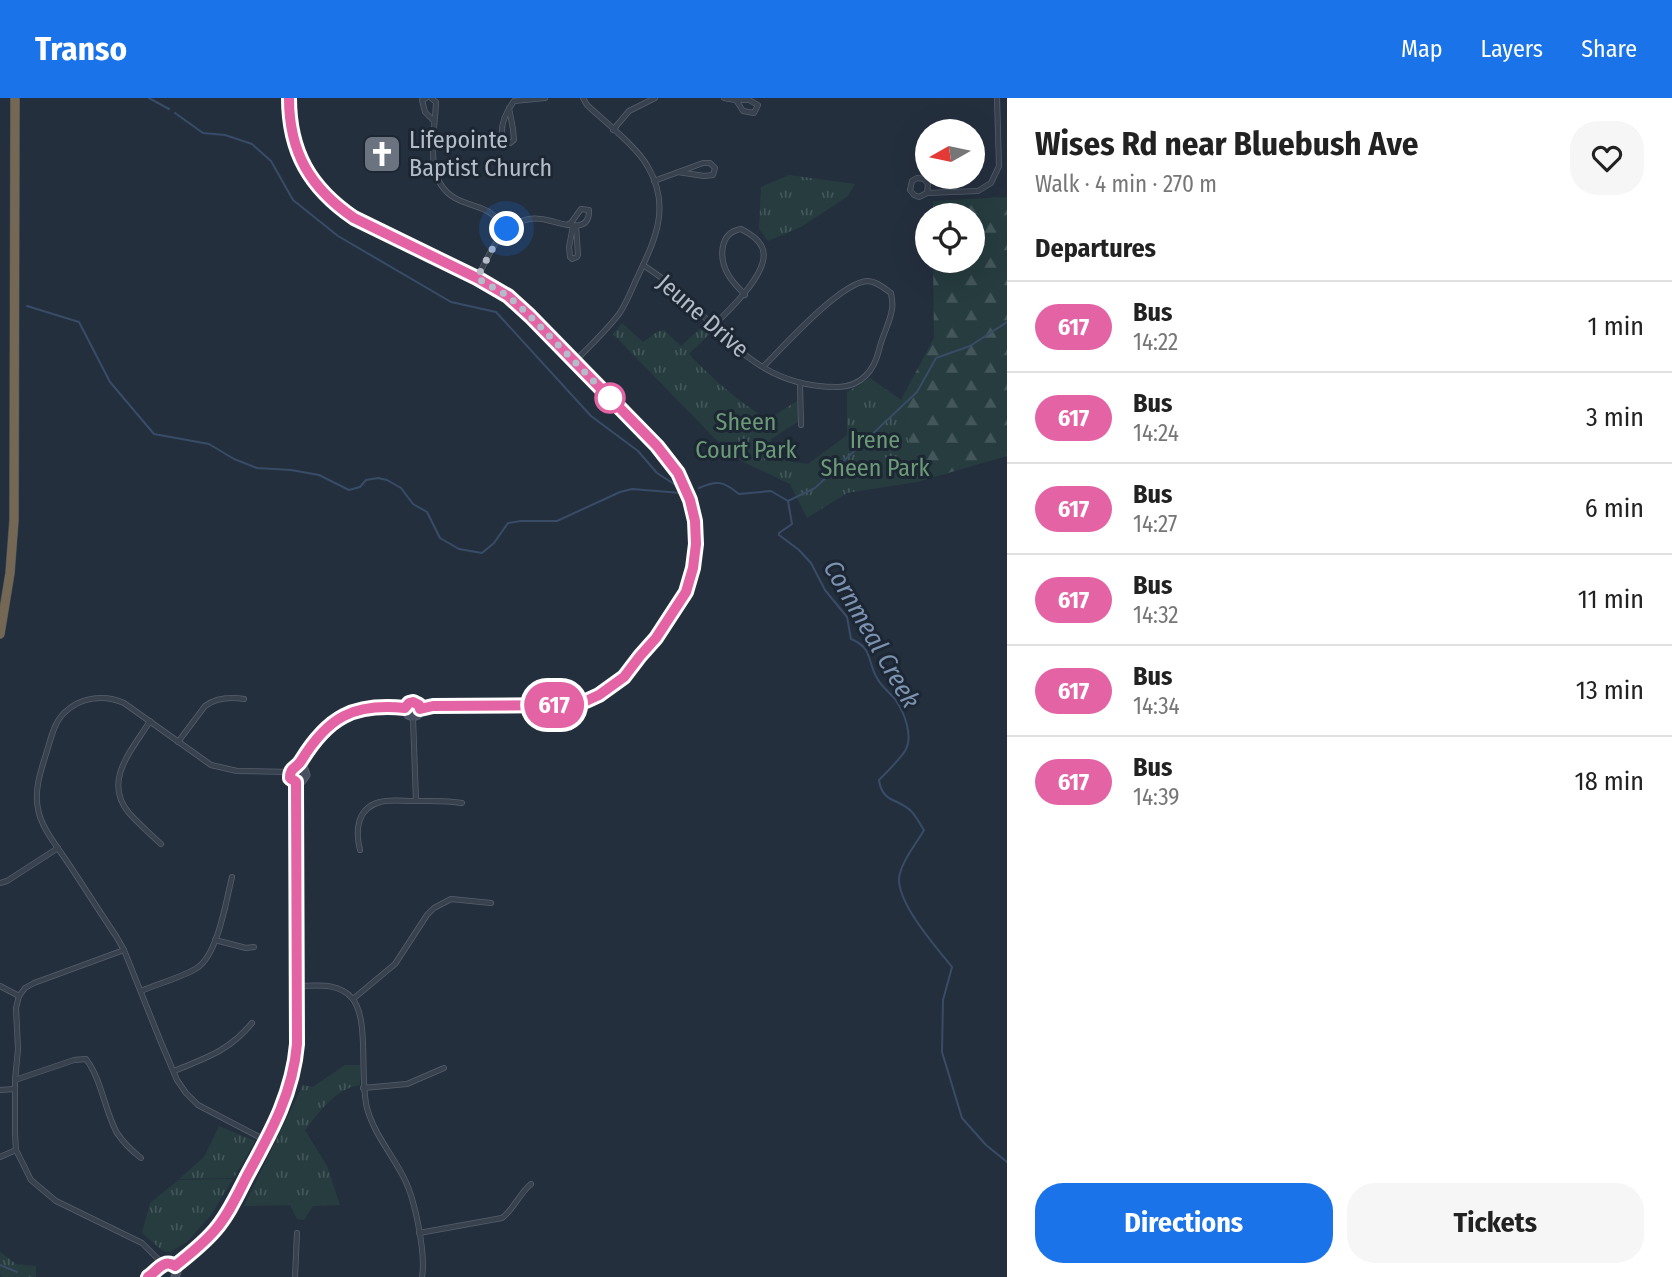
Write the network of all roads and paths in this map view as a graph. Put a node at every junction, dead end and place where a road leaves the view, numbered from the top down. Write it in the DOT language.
graph roads {
  1 [pos="15,98"];
  2 [pos="289,98"];
  3 [pos="429,98"];
  4 [pos="545,98"];
  5 [pos="583,98"];
  6 [pos="655,98"];
  7 [pos="724,98"];
  8 [pos="997,98"];
  9 [pos="736,100"];
  10 [pos="509,108"];
  11 [pos="435,122"];
  12 [pos="613,130"];
  13 [pos="678,172"];
  14 [pos="654,181"];
  15 [pos="927,193"];
  16 [pos="578,213"];
  17 [pos="587,219"];
  18 [pos="572,224"];
  19 [pos="507,229"];
  20 [pos="568,250"];
  21 [pos="579,250"];
  22 [pos="643,265"];
  23 [pos="477,278"];
  24 [pos="744,295"];
  25 [pos="713,326"];
  26 [pos="575,361"];
  27 [pos="764,367"];
  28 [pos="800,383"];
  29 [pos="801,425"];
  30 [pos="0,634"];
  31 [pos="244,699"];
  32 [pos="405,708"];
  33 [pos="420,709"];
  34 [pos="413,717"];
  35 [pos="150,721"];
  36 [pos="178,742"];
  37 [pos="298,766"];
  38 [pos="290,772"];
  39 [pos="296,782"];
  40 [pos="416,801"];
  41 [pos="462,803"];
  42 [pos="161,844"];
  43 [pos="58,848"];
  44 [pos="360,850"];
  45 [pos="232,877"];
  46 [pos="0,883"];
  47 [pos="491,903"];
  48 [pos="215,940"];
  49 [pos="254,947"];
  50 [pos="124,950"];
  51 [pos="0,986"];
  52 [pos="297,986"];
  53 [pos="141,991"];
  54 [pos="19,996"];
  55 [pos="353,999"];
  56 [pos="252,1023"];
  57 [pos="444,1068"];
  58 [pos="173,1071"];
  59 [pos="15,1080"];
  60 [pos="363,1087"];
  61 [pos="15,1089"];
  62 [pos="0,1090"];
  63 [pos="265,1140"];
  64 [pos="16,1150"];
  65 [pos="0,1157"];
  66 [pos="141,1158"];
  67 [pos="531,1184"];
  68 [pos="297,1233"];
  69 [pos="419,1233"];
  70 [pos="175,1266"];
  71 [pos="160,1271"];
  72 [pos="148,1277"];
  73 [pos="175,1277"];
  74 [pos="295,1277"];
  75 [pos="422,1277"];
  1 -- 30 [label="highway"];
  2 -- 23 [label="street"];
  3 -- 11 [label="street"];
  3 -- 11 [label="street"];
  4 -- 10 [label="street"];
  5 -- 12 [label="street"];
  6 -- 12 [label="street"];
  7 -- 9 [label="street"];
  8 -- 15 [label="street"];
  9 -- 9 [label="street"];
  10 -- 10 [label="street"];
  11 -- 19 [label="street"];
  12 -- 14 [label="street"];
  13 -- 13 [label="street"];
  13 -- 14 [label="street"];
  14 -- 22 [label="street"];
  15 -- 15 [label="street"];
  16 -- 17 [label="street"];
  16 -- 17 [label="street"];
  16 -- 18 [label="street"];
  17 -- 18 [label="street"];
  18 -- 19 [label="street"];
  18 -- 20 [label="street"];
  18 -- 21 [label="street"];
  19 -- 23 [label="street"];
  20 -- 21 [label="street"];
  20 -- 21 [label="street"];
  22 -- 25 [label="street, Jeune Drive"];
  22 -- 26 [label="street"];
  23 -- 26 [label="street"];
  24 -- 24 [label="street"];
  24 -- 25 [label="street"];
  25 -- 27 [label="street, Jeune Drive"];
  26 -- 33 [label="street"];
  27 -- 28 [label="street, Jeune Drive"];
  27 -- 28 [label="street, Jeune Drive"];
  28 -- 29 [label="street"];
  31 -- 36 [label="street"];
  32 -- 33 [label="street"];
  32 -- 34 [label="street"];
  32 -- 37 [label="street"];
  33 -- 34 [label="street"];
  34 -- 40 [label="street"];
  35 -- 36 [label="street"];
  35 -- 42 [label="street"];
  35 -- 43 [label="street"];
  36 -- 38 [label="street"];
  37 -- 38 [label="street"];
  37 -- 39 [label="street"];
  38 -- 39 [label="street"];
  39 -- 52 [label="street"];
  40 -- 41 [label="street"];
  40 -- 44 [label="street"];
  43 -- 46 [label="street"];
  43 -- 50 [label="street"];
  45 -- 48 [label="street"];
  47 -- 55 [label="street"];
  48 -- 49 [label="street"];
  48 -- 53 [label="street"];
  50 -- 53 [label="street"];
  50 -- 54 [label="street"];
  51 -- 54 [label="street"];
  52 -- 55 [label="street"];
  52 -- 63 [label="street"];
  53 -- 58 [label="street"];
  54 -- 59 [label="street"];
  55 -- 60 [label="street"];
  56 -- 58 [label="street"];
  57 -- 60 [label="street"];
  58 -- 63 [label="street"];
  59 -- 61 [label="street"];
  59 -- 66 [label="street"];
  60 -- 69 [label="street"];
  61 -- 62 [label="street"];
  61 -- 64 [label="street"];
  63 -- 70 [label="street"];
  64 -- 65 [label="street"];
  64 -- 71 [label="street"];
  67 -- 69 [label="street"];
  68 -- 74 [label="street"];
  69 -- 75 [label="street"];
  70 -- 71 [label="street"];
  70 -- 73 [label="street"];
  71 -- 72 [label="street"];
}
